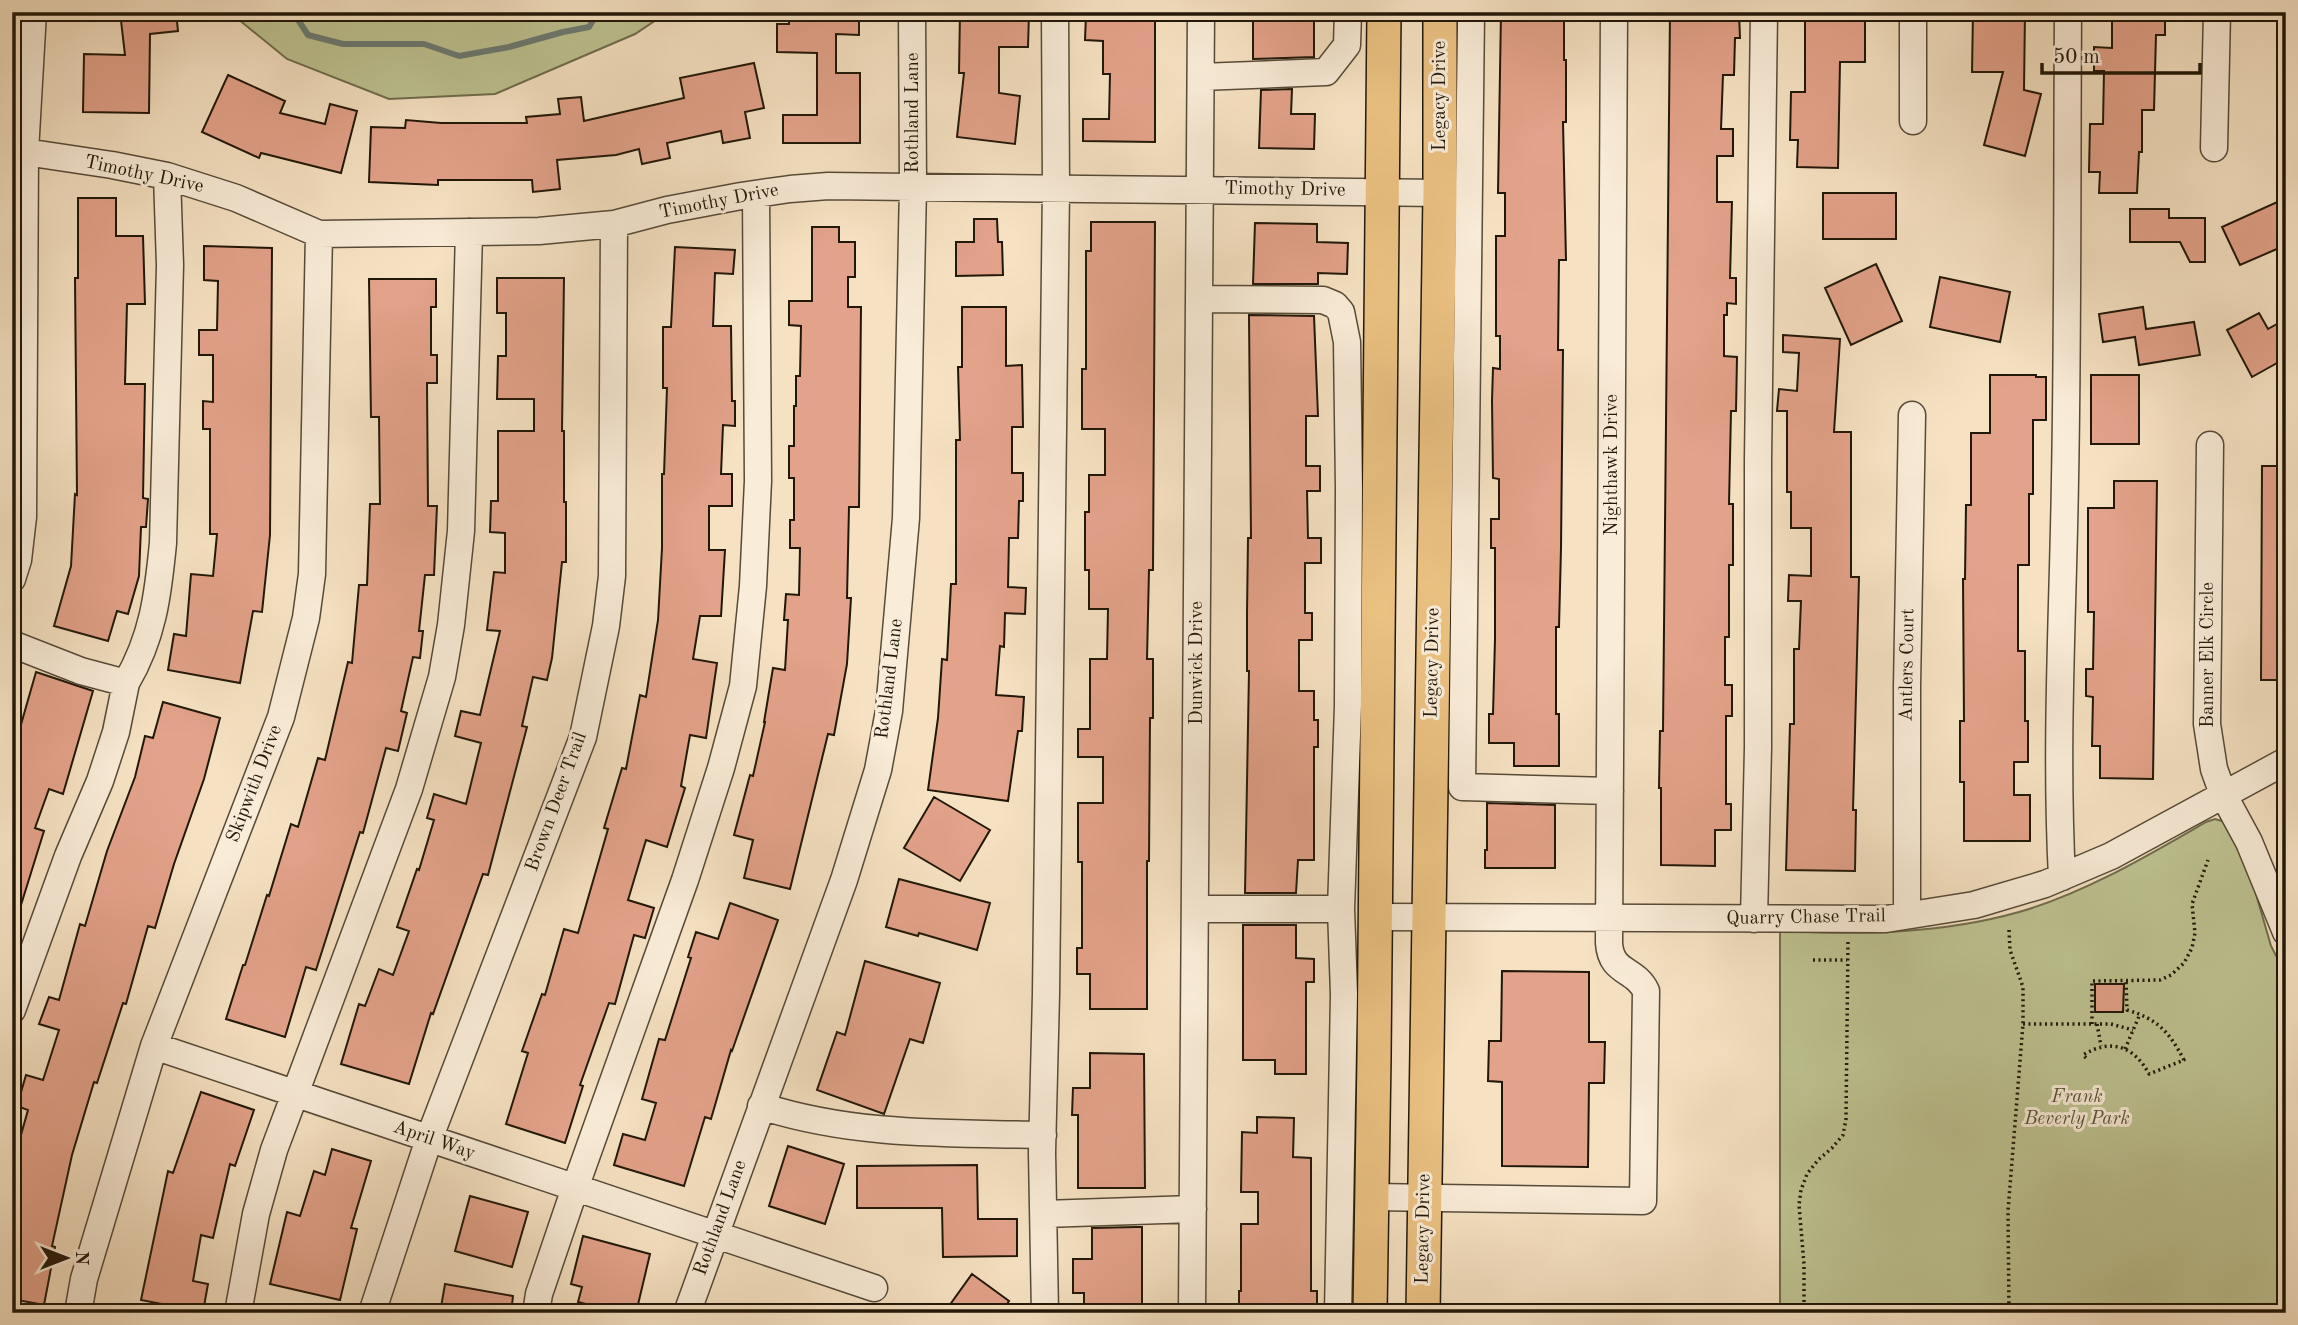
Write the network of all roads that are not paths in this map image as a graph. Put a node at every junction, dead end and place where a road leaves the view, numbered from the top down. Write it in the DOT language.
graph roads {
  1 [pos="33,12"];
  2 [pos="912,12"];
  3 [pos="1055,12"];
  4 [pos="1201,12"];
  5 [pos="1348,12"];
  6 [pos="1384,12"];
  7 [pos="1440,12"];
  8 [pos="1471,12"];
  9 [pos="1614,12"];
  10 [pos="1764,12"];
  11 [pos="1913,12"];
  12 [pos="2068,12"];
  13 [pos="2217,12"];
  14 [pos="1201,77"];
  15 [pos="1913,121"];
  16 [pos="2214,148"];
  17 [pos="19,152"];
  18 [pos="167,176"];
  19 [pos="913,186"];
  20 [pos="1055,188"];
  21 [pos="1201,189"];
  22 [pos="1384,192"];
  23 [pos="1440,193"];
  24 [pos="756,194"];
  25 [pos="614,224"];
  26 [pos="469,232"];
  27 [pos="319,234"];
  28 [pos="1200,299"];
  29 [pos="1912,415"];
  30 [pos="2210,445"];
  31 [pos="12,579"];
  32 [pos="12,644"];
  33 [pos="126,683"];
  34 [pos="2286,761"];
  35 [pos="1610,791"];
  36 [pos="2223,794"];
  37 [pos="2062,877"];
  38 [pos="1195,909"];
  39 [pos="1341,909"];
  40 [pos="1907,914"];
  41 [pos="1376,917"];
  42 [pos="1429,918"];
  43 [pos="1609,918"];
  44 [pos="1754,919"];
  45 [pos="2286,932"];
  46 [pos="12,1010"];
  47 [pos="154,1046"];
  48 [pos="295,1094"];
  49 [pos="761,1106"];
  50 [pos="1043,1135"];
  51 [pos="429,1139"];
  52 [pos="575,1188"];
  53 [pos="1371,1197"];
  54 [pos="1424,1197"];
  55 [pos="1192,1209"];
  56 [pos="1044,1214"];
  57 [pos="714,1234"];
  58 [pos="874,1288"];
  59 [pos="78,1313"];
  60 [pos="238,1313"];
  61 [pos="372,1313"];
  62 [pos="536,1313"];
  63 [pos="687,1313"];
  64 [pos="1045,1313"];
  65 [pos="1192,1313"];
  66 [pos="1338,1313"];
  67 [pos="1370,1313"];
  68 [pos="1423,1313"];
  1 -- 17 [label="street"];
  2 -- 19 [label="street, Rothland Lane"];
  3 -- 20 [label="street"];
  4 -- 14 [label="street, Dunwick Drive"];
  5 -- 14 [label="street"];
  6 -- 22 [label="main road"];
  7 -- 23 [label="main road, Legacy Drive"];
  8 -- 35 [label="street"];
  9 -- 35 [label="street, Nighthawk Drive"];
  10 -- 44 [label="street"];
  11 -- 15 [label="street"];
  12 -- 37 [label="street"];
  13 -- 16 [label="street"];
  14 -- 21 [label="street, Dunwick Drive"];
  17 -- 18 [label="street, Timothy Drive"];
  17 -- 31 [label="street"];
  18 -- 27 [label="street, Timothy Drive"];
  18 -- 33 [label="street"];
  19 -- 20 [label="street, Timothy Drive"];
  19 -- 24 [label="street, Timothy Drive"];
  19 -- 49 [label="street, Rothland Lane"];
  20 -- 21 [label="street, Timothy Drive"];
  20 -- 50 [label="street"];
  21 -- 22 [label="street, Timothy Drive"];
  21 -- 28 [label="street, Dunwick Drive"];
  22 -- 23 [label="street, Timothy Drive"];
  22 -- 41 [label="main road"];
  23 -- 42 [label="main road, Legacy Drive"];
  24 -- 25 [label="street, Timothy Drive"];
  24 -- 52 [label="street"];
  25 -- 26 [label="street, Timothy Drive"];
  25 -- 51 [label="street, Brown Deer Trail"];
  26 -- 27 [label="street, Timothy Drive"];
  26 -- 48 [label="street"];
  27 -- 47 [label="street, Skipwith Drive"];
  28 -- 38 [label="street, Dunwick Drive"];
  28 -- 39 [label="street"];
  29 -- 40 [label="street, Antlers Court"];
  30 -- 36 [label="street, Banner Elk Circle"];
  32 -- 33 [label="street"];
  33 -- 46 [label="street"];
  34 -- 36 [label="street, Quarry Chase Trail"];
  35 -- 43 [label="street, Nighthawk Drive"];
  36 -- 37 [label="street, Quarry Chase Trail"];
  36 -- 45 [label="street, Banner Elk Circle"];
  37 -- 40 [label="street, Quarry Chase Trail"];
  38 -- 39 [label="street"];
  38 -- 55 [label="street, Dunwick Drive"];
  39 -- 66 [label="street"];
  40 -- 44 [label="street, Quarry Chase Trail"];
  41 -- 42 [label="street, Quarry Chase Trail"];
  41 -- 53 [label="main road"];
  42 -- 43 [label="street, Quarry Chase Trail"];
  42 -- 54 [label="main road, Legacy Drive"];
  43 -- 44 [label="street, Quarry Chase Trail"];
  43 -- 54 [label="street, Nighthawk Drive"];
  47 -- 48 [label="street, April Way"];
  47 -- 59 [label="street, Skipwith Drive"];
  48 -- 51 [label="street, April Way"];
  48 -- 60 [label="street"];
  49 -- 50 [label="street"];
  49 -- 57 [label="street, Rothland Lane"];
  50 -- 56 [label="street"];
  51 -- 52 [label="street, April Way"];
  51 -- 61 [label="street, Brown Deer Trail"];
  52 -- 57 [label="street, April Way"];
  52 -- 62 [label="street"];
  53 -- 54 [label="street"];
  53 -- 67 [label="main road"];
  54 -- 68 [label="main road, Legacy Drive"];
  55 -- 56 [label="street"];
  55 -- 65 [label="street, Dunwick Drive"];
  56 -- 64 [label="street"];
  57 -- 58 [label="street, April Way"];
  57 -- 63 [label="street, Rothland Lane"];
}
